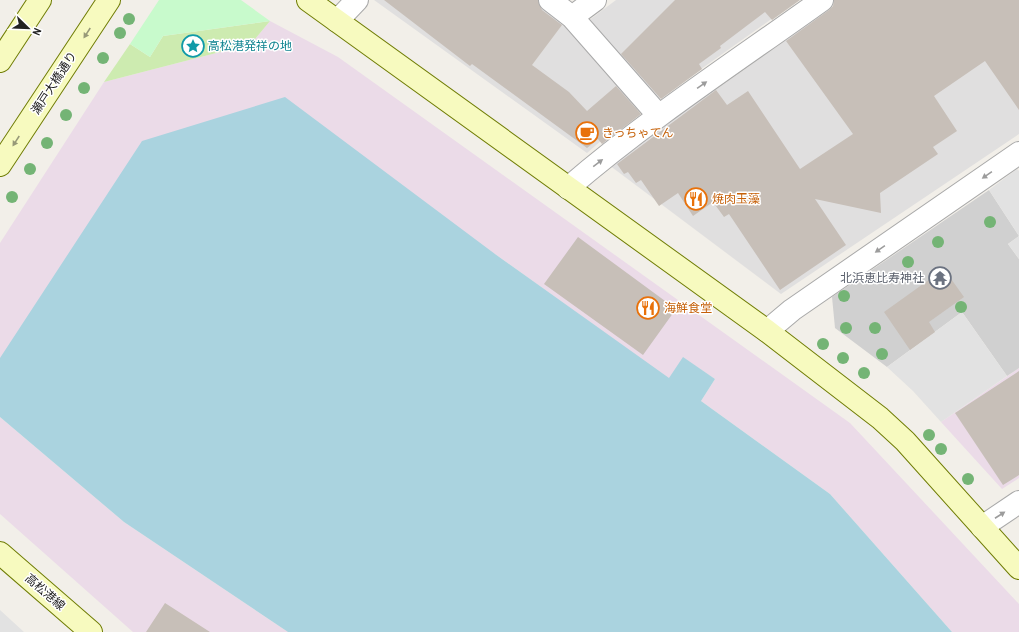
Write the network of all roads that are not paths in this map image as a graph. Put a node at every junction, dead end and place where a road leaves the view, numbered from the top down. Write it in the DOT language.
graph roads {
  1 [pos="40,0"];
  2 [pos="109,0"];
  3 [pos="308,0"];
  4 [pos="357,0"];
  5 [pos="550,0"];
  6 [pos="595,0"];
  7 [pos="822,0"];
  8 [pos="572,17"];
  9 [pos="337,21"];
  10 [pos="0,61"];
  11 [pos="659,116"];
  12 [pos="1019,153"];
  13 [pos="0,165"];
  14 [pos="568,188"];
  15 [pos="766,331"];
  16 [pos="1019,502"];
  17 [pos="982,527"];
  18 [pos="0,553"];
  19 [pos="1019,568"];
  20 [pos="90,632"];
  1 -- 10 [label="street"];
  2 -- 13 [label="street, 瀬戸大橋通り, one-way"];
  3 -- 9 [label="street"];
  4 -- 9 [label="street"];
  5 -- 8 [label="street"];
  6 -- 8 [label="street"];
  11 -- 7 [label="street, one-way"];
  8 -- 11 [label="street"];
  9 -- 14 [label="street"];
  14 -- 11 [label="street, one-way"];
  12 -- 15 [label="street, one-way"];
  14 -- 15 [label="street"];
  15 -- 17 [label="street"];
  17 -- 16 [label="street, one-way"];
  17 -- 19 [label="street"];
  18 -- 20 [label="street, 高松港線"];
}
